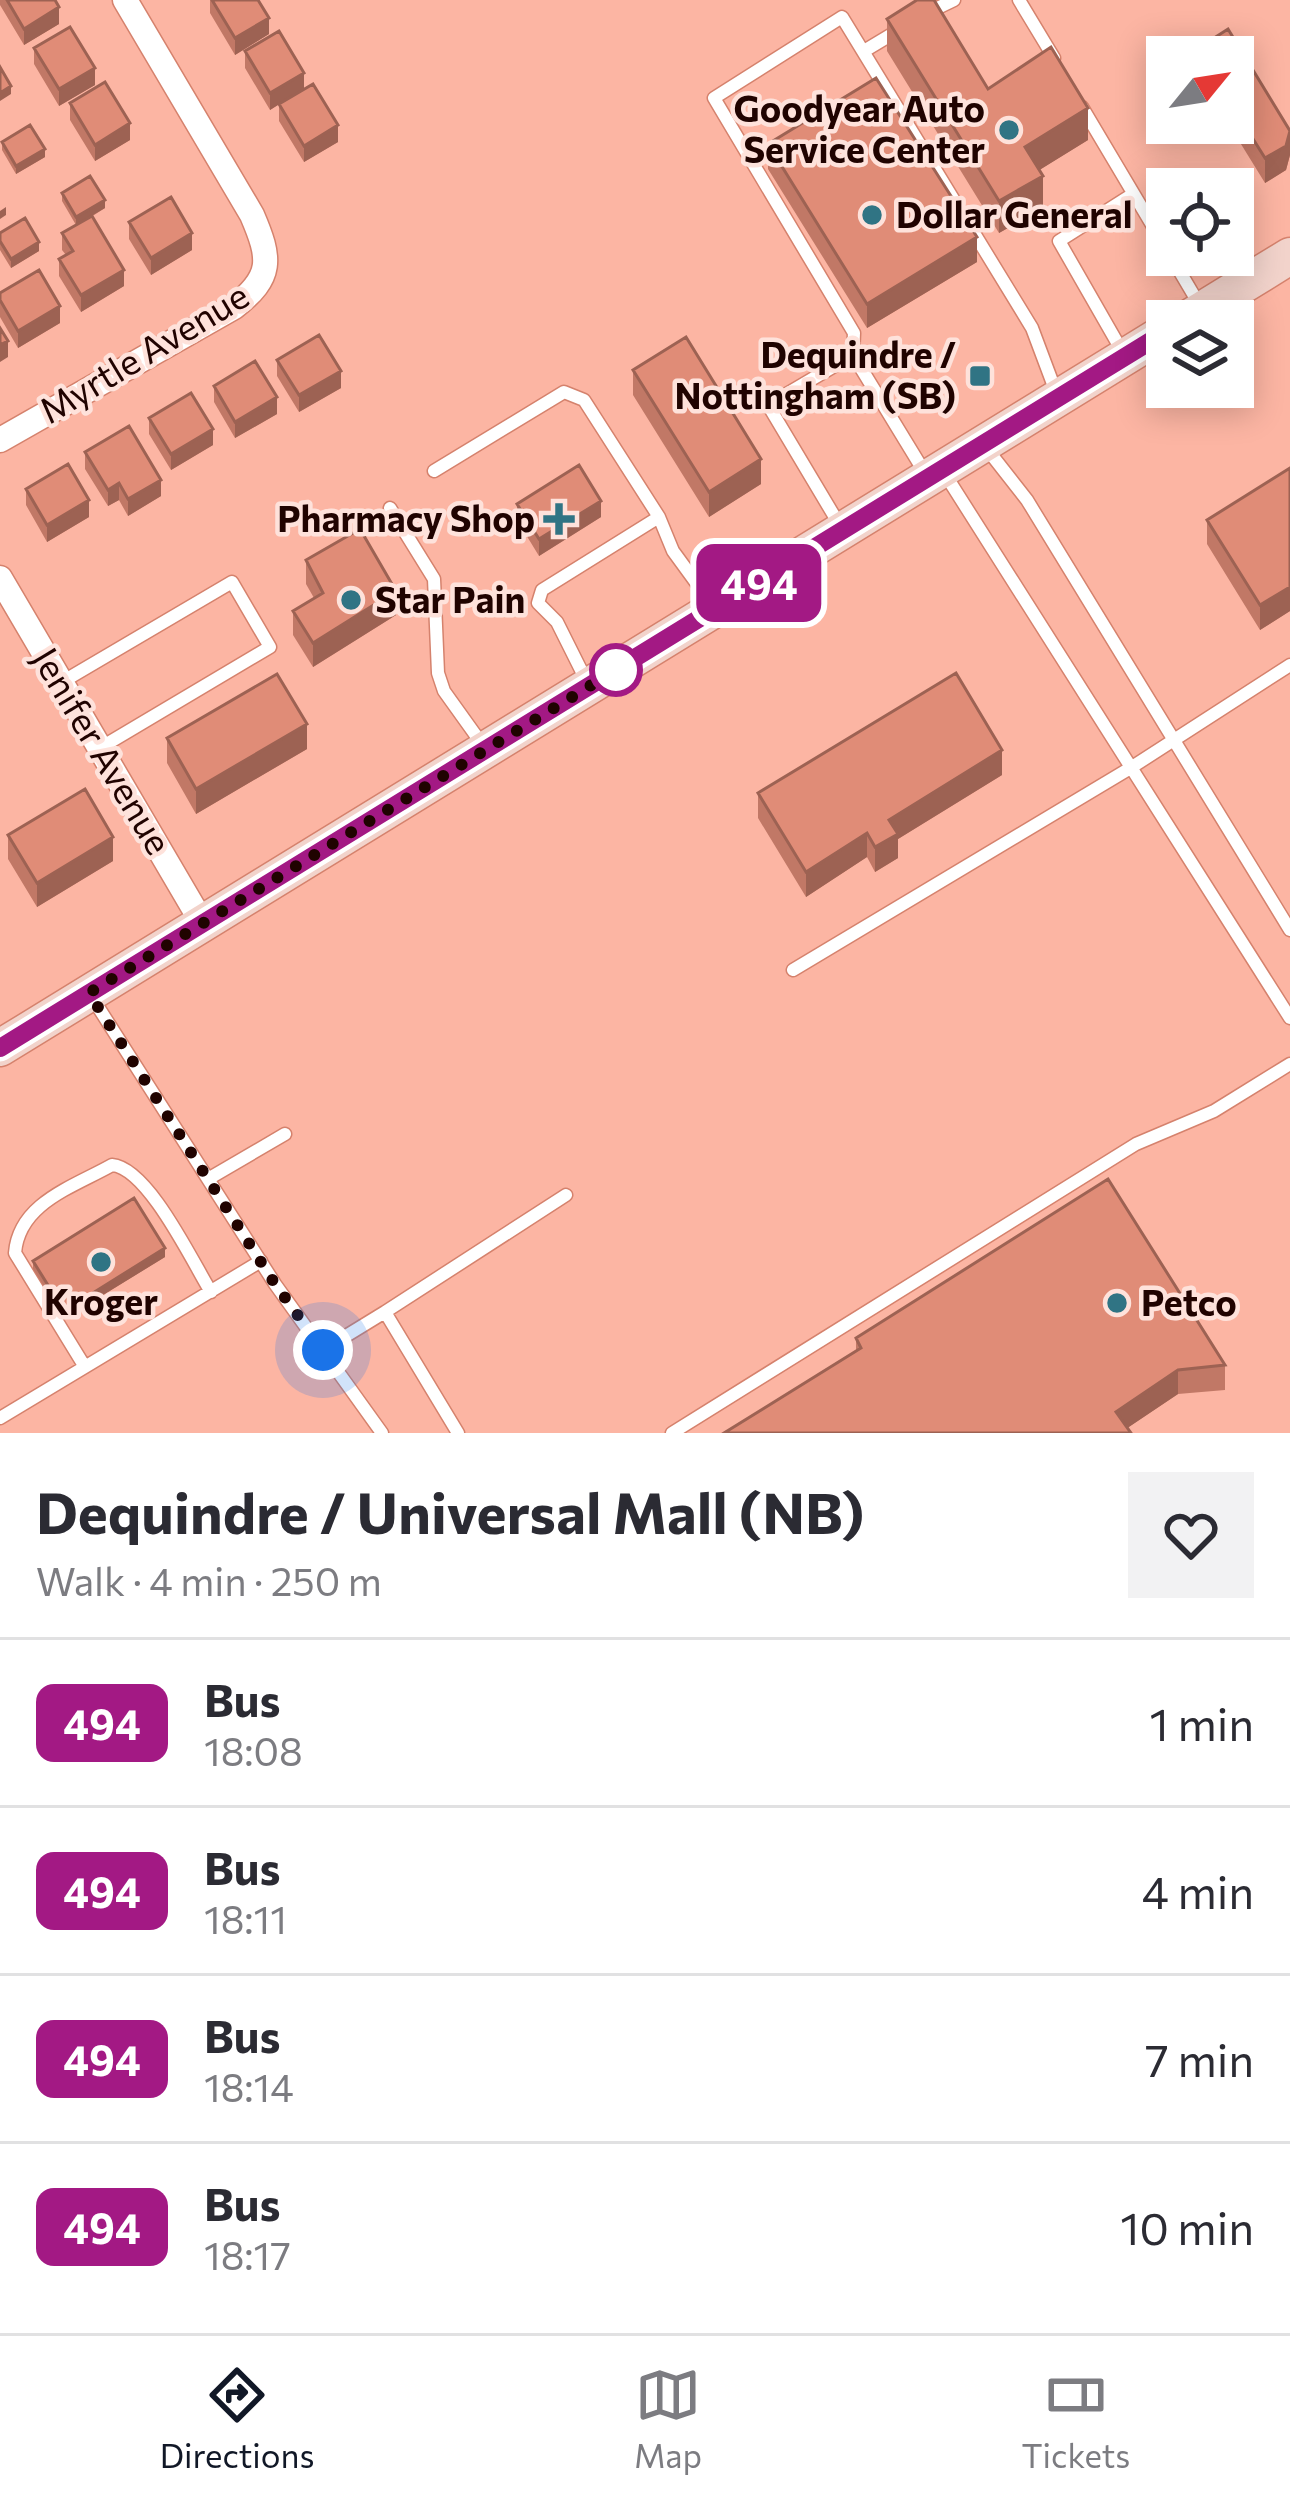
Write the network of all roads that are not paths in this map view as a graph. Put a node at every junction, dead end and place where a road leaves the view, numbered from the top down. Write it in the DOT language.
graph roads {
  1 [pos="125,0"];
  2 [pos="954,0"];
  3 [pos="1019,0"];
  4 [pos="864,51"];
  5 [pos="1065,78"];
  6 [pos="1076,97"];
  7 [pos="1133,194"];
  8 [pos="1146,216"];
  9 [pos="1290,256"];
  10 [pos="1218,300"];
  11 [pos="1146,345"];
  12 [pos="853,355"];
  13 [pos="1126,357"];
  14 [pos="1058,398"];
  15 [pos="0,440"];
  16 [pos="984,444"];
  17 [pos="434,471"];
  18 [pos="935,474"];
  19 [pos="390,508"];
  20 [pos="659,517"];
  21 [pos="843,530"];
  22 [pos="0,578"];
  23 [pos="716,609"];
  24 [pos="1290,665"];
  25 [pos="61,682"];
  26 [pos="589,687"];
  27 [pos="1172,741"];
  28 [pos="100,748"];
  29 [pos="486,750"];
  30 [pos="1132,767"];
  31 [pos="203,924"];
  32 [pos="1290,930"];
  33 [pos="793,970"];
  34 [pos="89,993"];
  35 [pos="1290,1018"];
  36 [pos="0,1048"];
  37 [pos="1290,1064"];
  38 [pos="285,1134"];
  39 [pos="208,1179"];
  40 [pos="566,1195"];
  41 [pos="261,1262"];
  42 [pos="211,1292"];
  43 [pos="385,1312"];
  44 [pos="323,1350"];
  45 [pos="85,1367"];
  46 [pos="0,1418"];
  47 [pos="382,1433"];
  48 [pos="458,1433"];
  49 [pos="672,1433"];
  1 -- 15 [label="street, Myrtle Avenue"];
  2 -- 4 [label="lane"];
  3 -- 5 [label="lane"];
  4 -- 12 [label="lane"];
  4 -- 14 [label="lane"];
  6 -- 7 [label="lane"];
  7 -- 8 [label="lane"];
  7 -- 13 [label="lane"];
  9 -- 10 [label="main road"];
  11 -- 13 [label="main road"];
  12 -- 18 [label="lane"];
  12 -- 21 [label="lane"];
  13 -- 14 [label="main road"];
  14 -- 16 [label="main road"];
  16 -- 18 [label="main road"];
  16 -- 27 [label="lane"];
  17 -- 20 [label="lane"];
  18 -- 21 [label="main road"];
  18 -- 30 [label="lane"];
  19 -- 29 [label="lane"];
  20 -- 23 [label="lane"];
  20 -- 26 [label="lane"];
  21 -- 23 [label="main road"];
  22 -- 25 [label="street, Jenifer Avenue"];
  23 -- 26 [label="main road"];
  24 -- 27 [label="lane"];
  25 -- 28 [label="street, Jenifer Avenue"];
  25 -- 28 [label="lane"];
  26 -- 29 [label="main road"];
  27 -- 30 [label="lane"];
  27 -- 32 [label="lane"];
  28 -- 31 [label="street, Jenifer Avenue"];
  29 -- 31 [label="main road"];
  30 -- 33 [label="lane"];
  30 -- 35 [label="lane"];
  31 -- 34 [label="main road"];
  34 -- 36 [label="main road"];
  34 -- 39 [label="lane"];
  37 -- 49 [label="lane"];
  38 -- 39 [label="lane"];
  39 -- 41 [label="lane"];
  40 -- 43 [label="lane"];
  41 -- 42 [label="lane"];
  41 -- 44 [label="lane"];
  42 -- 45 [label="lane"];
  42 -- 45 [label="lane"];
  43 -- 44 [label="lane"];
  43 -- 48 [label="lane"];
  44 -- 47 [label="lane"];
  45 -- 46 [label="lane"];
}
